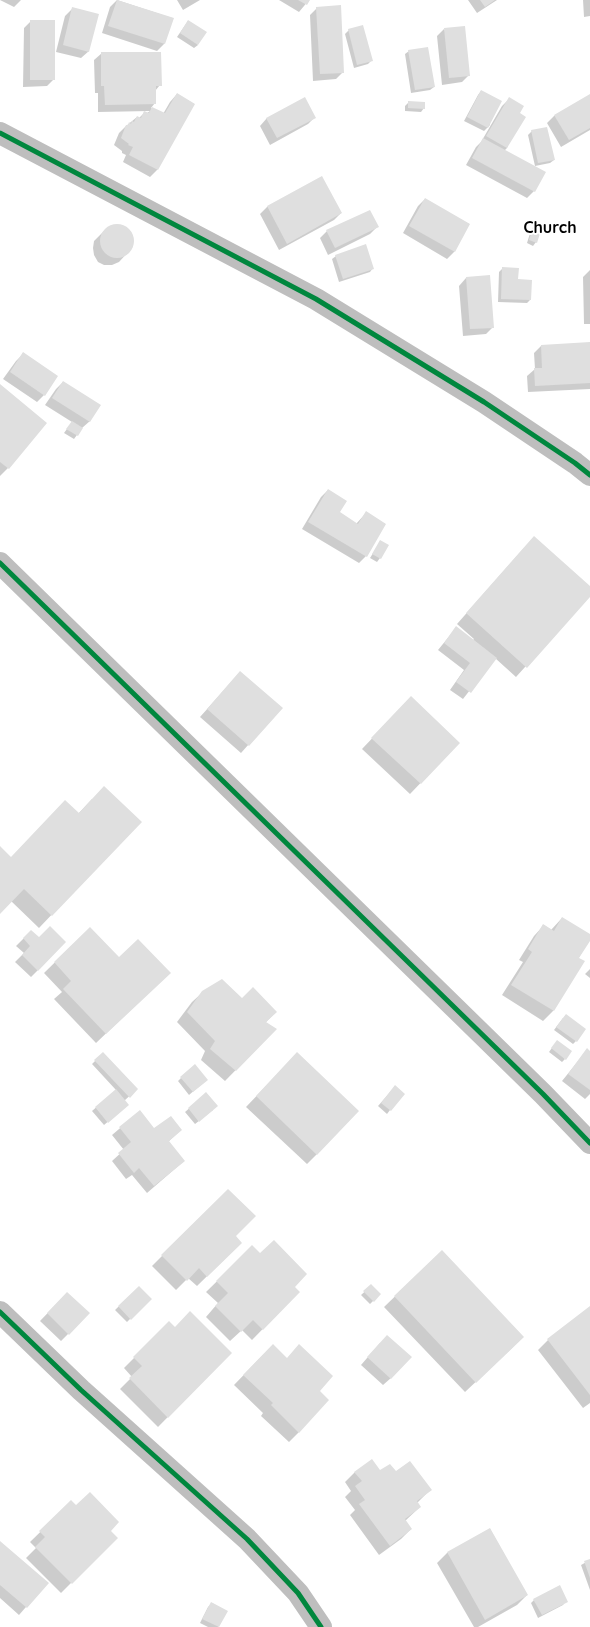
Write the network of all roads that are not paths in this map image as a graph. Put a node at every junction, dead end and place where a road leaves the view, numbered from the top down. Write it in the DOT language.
graph roads {
  1 [pos="0,133"];
  2 [pos="590,475"];
  3 [pos="0,563"];
  4 [pos="590,1143"];
  5 [pos="0,1312"];
  6 [pos="320,1627"];
  1 -- 2 [label="street"];
  3 -- 4 [label="street"];
  5 -- 6 [label="street"];
}
